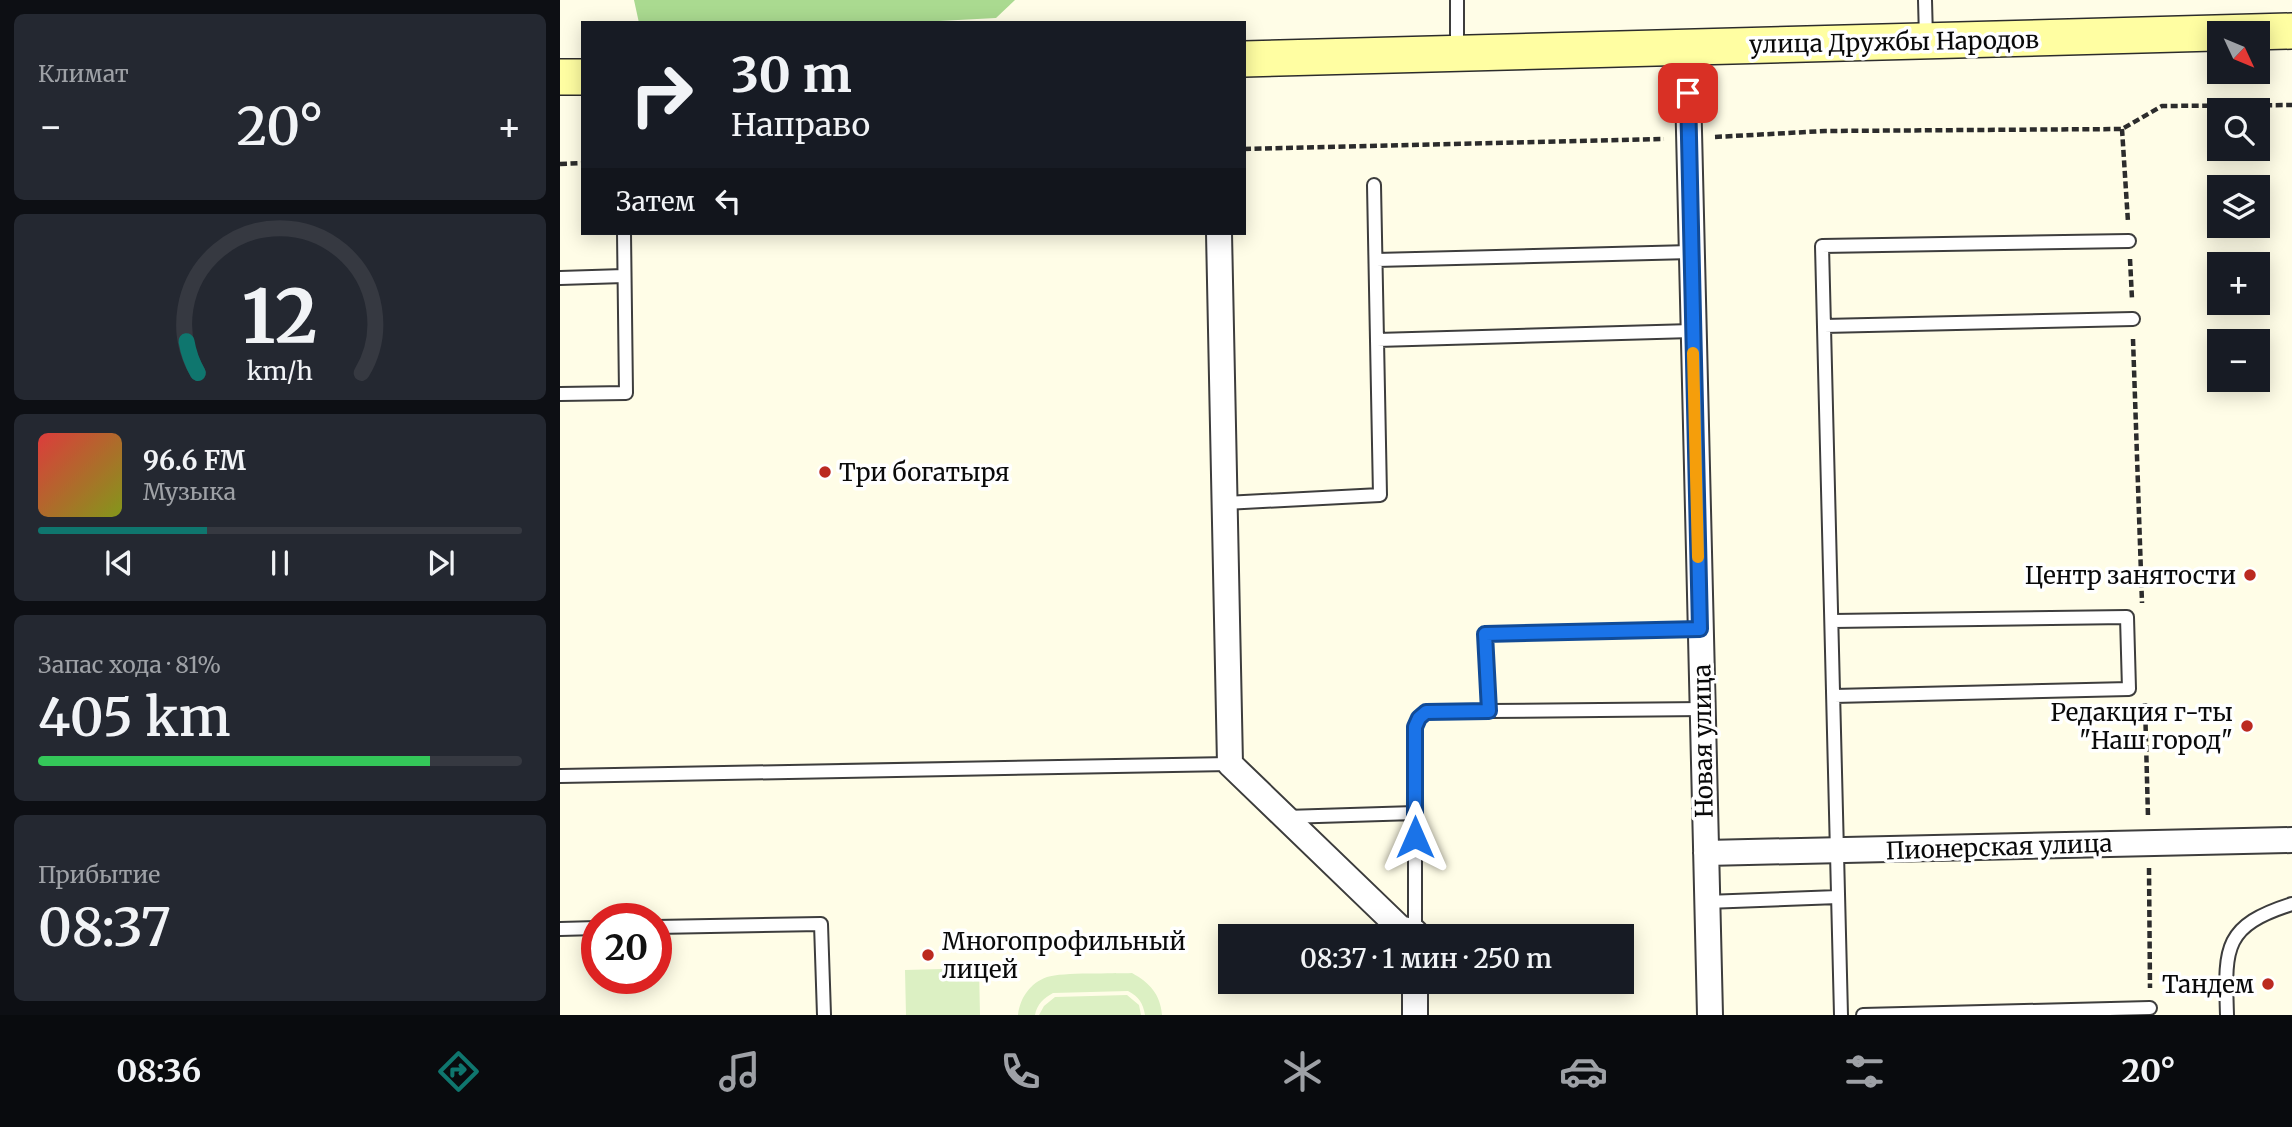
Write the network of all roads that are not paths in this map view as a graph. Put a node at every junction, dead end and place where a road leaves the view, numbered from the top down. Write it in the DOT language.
graph roads {
  1 [pos="1457,0"];
  2 [pos="1925,0"];
  3 [pos="2292,31"];
  4 [pos="1926,41"];
  5 [pos="1687,47"];
  6 [pos="1457,54"];
  7 [pos="1246,59"];
  8 [pos="560,77"];
  9 [pos="581,77"];
  10 [pos="1374,185"];
  11 [pos="624,235"];
  12 [pos="1219,235"];
  13 [pos="2129,241"];
  14 [pos="1691,252"];
  15 [pos="1376,260"];
  16 [pos="624,276"];
  17 [pos="560,278"];
  18 [pos="2133,319"];
  19 [pos="1824,326"];
  20 [pos="1692,331"];
  21 [pos="1377,340"];
  22 [pos="560,394"];
  23 [pos="1225,503"];
  24 [pos="1833,621"];
  25 [pos="1700,629"];
  26 [pos="1834,696"];
  27 [pos="1703,709"];
  28 [pos="1489,711"];
  29 [pos="1230,764"];
  30 [pos="560,776"];
  31 [pos="1415,813"];
  32 [pos="1285,817"];
  33 [pos="2292,839"];
  34 [pos="1838,851"];
  35 [pos="1706,853"];
  36 [pos="1838,897"];
  37 [pos="1706,902"];
  38 [pos="2292,904"];
  39 [pos="1396,924"];
  40 [pos="1415,924"];
  41 [pos="672,927"];
  42 [pos="581,928"];
  43 [pos="560,929"];
  44 [pos="1415,994"];
  45 [pos="2150,1008"];
  46 [pos="824,1015"];
  47 [pos="1415,1015"];
  48 [pos="1710,1015"];
  49 [pos="1842,1015"];
  50 [pos="1863,1015"];
  51 [pos="2227,1015"];
  1 -- 6 [label="lane"];
  2 -- 4 [label="lane"];
  3 -- 4 [label="street, улица Дружбы Народов"];
  4 -- 5 [label="street, улица Дружбы Народов"];
  5 -- 6 [label="street, улица Дружбы Народов"];
  5 -- 14 [label="street, Новая улица"];
  6 -- 7 [label="street, улица Дружбы Народов"];
  8 -- 9 [label="street"];
  10 -- 15 [label="lane"];
  11 -- 16 [label="lane"];
  12 -- 23 [label="street"];
  13 -- 19 [label="lane"];
  14 -- 15 [label="lane"];
  14 -- 20 [label="street, Новая улица"];
  15 -- 21 [label="lane"];
  16 -- 17 [label="lane"];
  16 -- 22 [label="lane"];
  18 -- 19 [label="lane"];
  19 -- 24 [label="lane"];
  20 -- 21 [label="lane"];
  20 -- 25 [label="street, Новая улица"];
  21 -- 23 [label="lane"];
  23 -- 29 [label="street"];
  24 -- 26 [label="lane"];
  24 -- 26 [label="lane"];
  25 -- 27 [label="street, Новая улица"];
  25 -- 28 [label="lane"];
  26 -- 34 [label="lane"];
  27 -- 28 [label="lane"];
  27 -- 35 [label="street, Новая улица"];
  28 -- 31 [label="lane"];
  29 -- 30 [label="lane"];
  29 -- 32 [label="street"];
  31 -- 32 [label="lane"];
  31 -- 40 [label="lane"];
  32 -- 39 [label="street"];
  33 -- 34 [label="street, Пионерская улица"];
  34 -- 35 [label="street, Пионерская улица"];
  34 -- 36 [label="lane"];
  35 -- 37 [label="street, Новая улица"];
  36 -- 37 [label="lane"];
  36 -- 49 [label="lane"];
  37 -- 48 [label="street, Новая улица"];
  38 -- 51 [label="lane"];
  41 -- 46 [label="lane"];
  42 -- 43 [label="lane"];
  44 -- 47 [label="street"];
  45 -- 50 [label="lane"];
}
